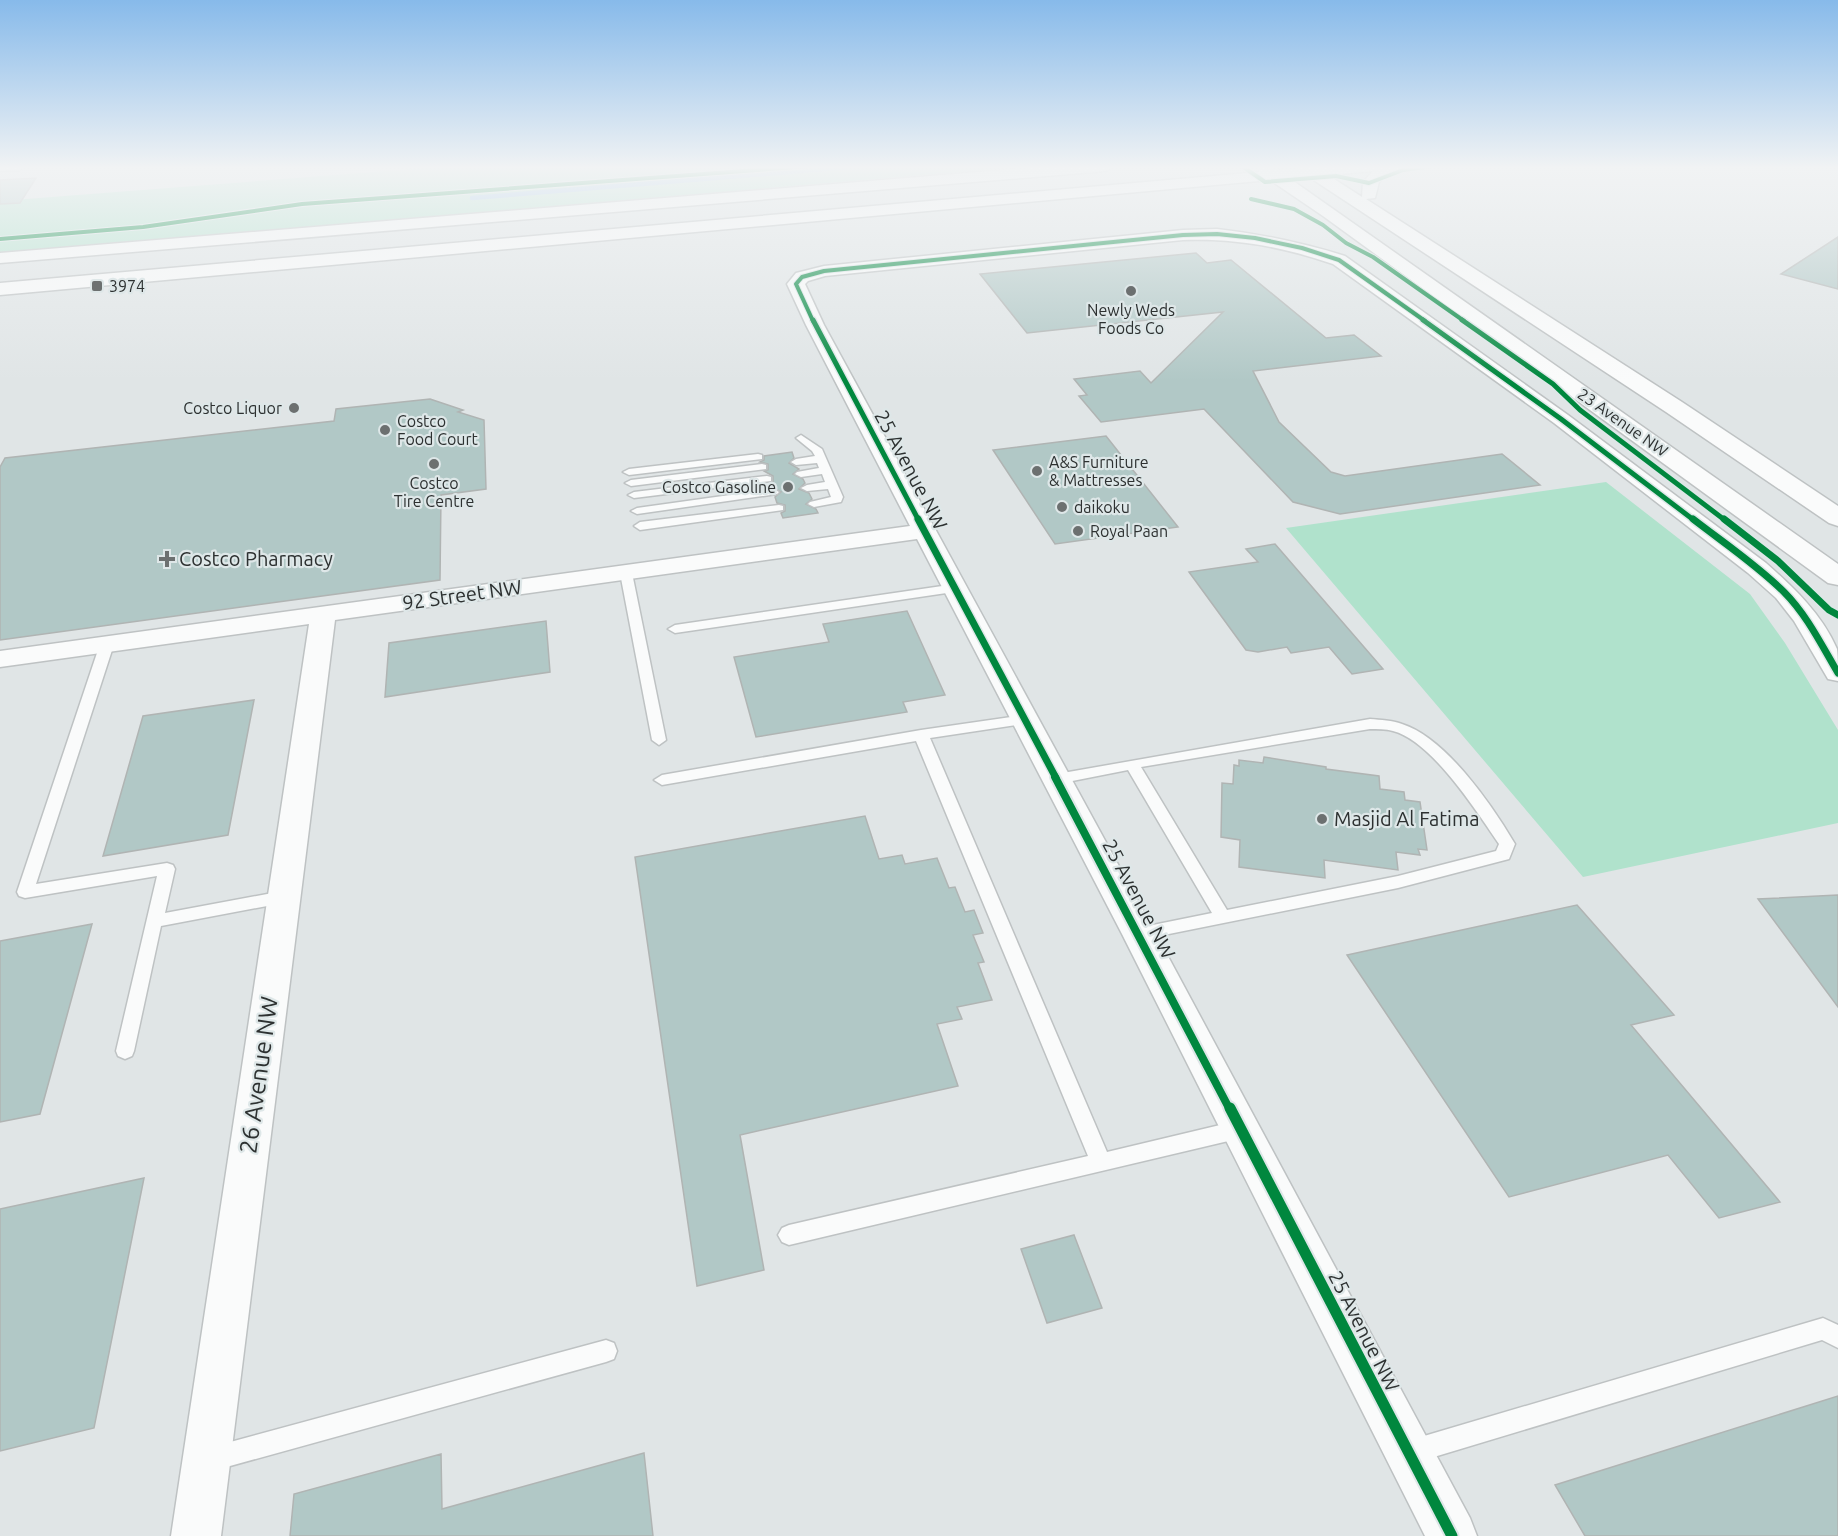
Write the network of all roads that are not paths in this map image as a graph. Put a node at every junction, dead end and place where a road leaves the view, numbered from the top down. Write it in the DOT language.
graph roads {
  1 [pos="255,238"];
  2 [pos="328,238"];
  3 [pos="569,238"];
  4 [pos="1156,238"];
  5 [pos="1252,238"];
  6 [pos="1365,238"];
  7 [pos="1406,238"];
  8 [pos="1414,238"];
  9 [pos="0,258"];
  10 [pos="1474,277"];
  11 [pos="0,279"];
  12 [pos="798,280"];
  13 [pos="0,288"];
  14 [pos="801,438"];
  15 [pos="825,469"];
  16 [pos="802,476"];
  17 [pos="768,480"];
  18 [pos="634,497"];
  19 [pos="1838,518"];
  20 [pos="925,531"];
  21 [pos="626,573"];
  22 [pos="1838,577"];
  23 [pos="956,588"];
  24 [pos="323,615"];
  25 [pos="675,628"];
  26 [pos="107,644"];
  27 [pos="0,659"];
  28 [pos="1838,673"];
  29 [pos="1025,720"];
  30 [pos="921,735"];
  31 [pos="659,740"];
  32 [pos="1132,764"];
  33 [pos="1057,779"];
  34 [pos="662,780"];
  35 [pos="283,897"];
  36 [pos="1223,917"];
  37 [pos="154,921"];
  38 [pos="1140,934"];
  39 [pos="125,1051"];
  40 [pos="1241,1130"];
  41 [pos="1101,1162"];
  42 [pos="789,1235"];
  43 [pos="1838,1337"];
  44 [pos="606,1351"];
  45 [pos="1408,1453"];
  46 [pos="207,1461"];
  47 [pos="196,1536"];
  48 [pos="1452,1536"];
  1 -- 9 [label="main road"];
  2 -- 11 [label="main road"];
  3 -- 13 [label="main road"];
  4 -- 12 [label="street, 23 Avenue NW"];
  5 -- 28 [label="street, 23 Avenue NW"];
  6 -- 22 [label="main road, 23 Avenue NW"];
  7 -- 10 [label="main road"];
  8 -- 10 [label="main road, 23 Avenue NW"];
  10 -- 19 [label="main road, 23 Avenue NW"];
  11 -- 13 [label="main road"];
  12 -- 20 [label="street, 25 Avenue NW"];
  14 -- 15 [label="lane"];
  15 -- 16 [label="lane"];
  15 -- 16 [label="lane"];
  15 -- 16 [label="lane"];
  17 -- 18 [label="lane"];
  17 -- 18 [label="lane"];
  17 -- 18 [label="lane"];
  20 -- 21 [label="street, 92 Street NW"];
  20 -- 23 [label="street, 25 Avenue NW"];
  21 -- 24 [label="street, 92 Street NW"];
  21 -- 31 [label="lane"];
  23 -- 25 [label="lane"];
  23 -- 29 [label="street, 25 Avenue NW"];
  24 -- 26 [label="street, 92 Street NW"];
  24 -- 35 [label="street, 26 Avenue NW"];
  26 -- 27 [label="street, 92 Street NW"];
  26 -- 37 [label="lane"];
  29 -- 30 [label="lane"];
  29 -- 33 [label="street, 25 Avenue NW"];
  30 -- 34 [label="lane"];
  30 -- 41 [label="lane"];
  32 -- 33 [label="lane"];
  32 -- 36 [label="lane"];
  32 -- 36 [label="lane"];
  33 -- 38 [label="street, 25 Avenue NW"];
  35 -- 37 [label="lane"];
  35 -- 46 [label="street, 26 Avenue NW"];
  36 -- 38 [label="lane"];
  37 -- 39 [label="lane"];
  38 -- 40 [label="street, 25 Avenue NW"];
  40 -- 41 [label="lane"];
  40 -- 45 [label="street, 25 Avenue NW"];
  41 -- 42 [label="lane"];
  43 -- 45 [label="lane"];
  44 -- 46 [label="lane"];
  45 -- 48 [label="street, 25 Avenue NW"];
  46 -- 47 [label="street, 26 Avenue NW"];
}
